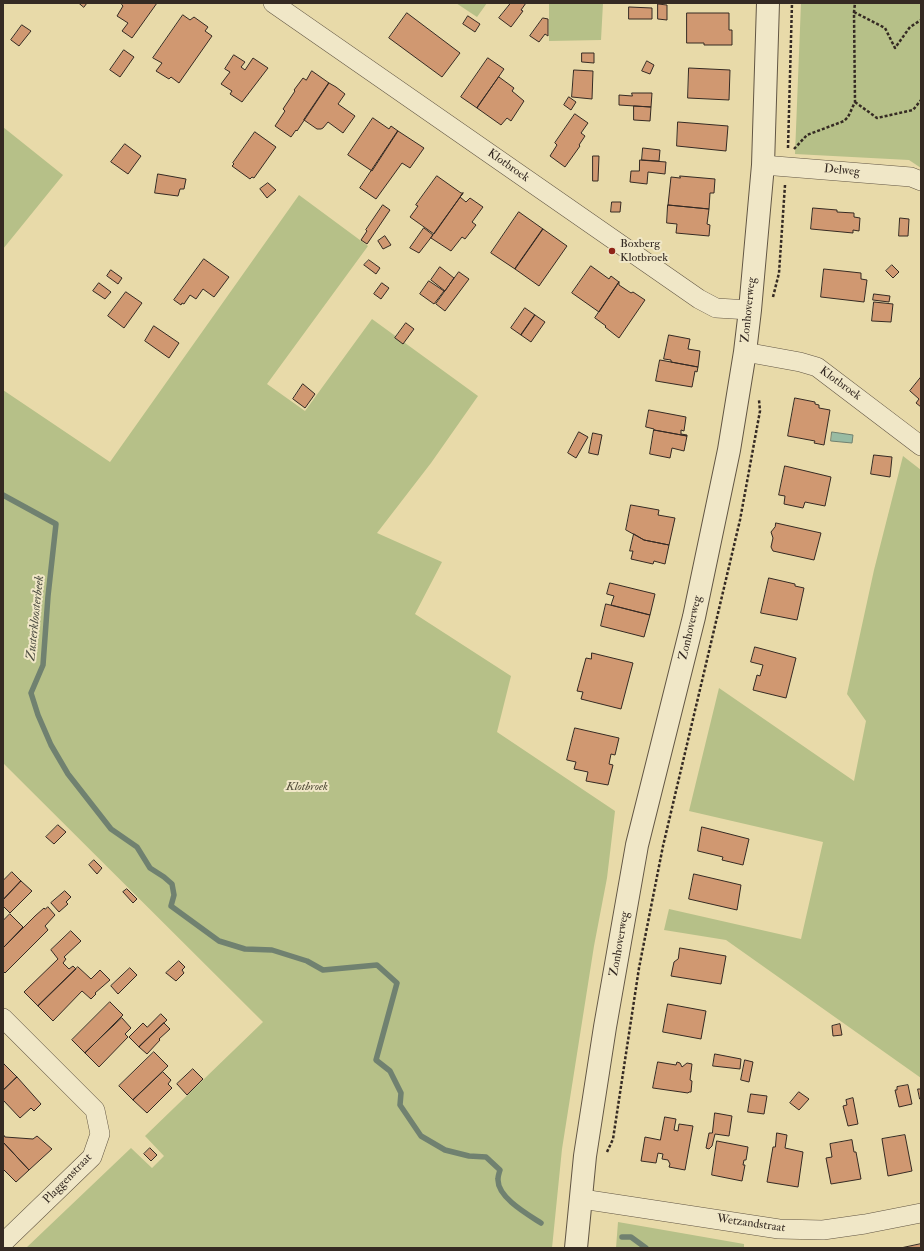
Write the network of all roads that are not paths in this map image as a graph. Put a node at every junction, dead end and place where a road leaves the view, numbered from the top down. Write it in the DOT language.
graph roads {
  1 [pos="273,3"];
  2 [pos="768,3"];
  3 [pos="762,165"];
  4 [pos="921,181"];
  5 [pos="750,310"];
  6 [pos="745,352"];
  7 [pos="921,446"];
  8 [pos="3,1018"];
  9 [pos="582,1199"];
  10 [pos="921,1213"];
  11 [pos="3,1243"];
  12 [pos="576,1248"];
  1 -- 5 [label="street, Klotbroek"];
  2 -- 3 [label="street, Zonhoverweg"];
  3 -- 4 [label="street, Delweg"];
  3 -- 5 [label="street, Zonhoverweg"];
  5 -- 6 [label="street, Zonhoverweg"];
  6 -- 7 [label="street, Klotbroek"];
  6 -- 9 [label="street, Zonhoverweg"];
  8 -- 11 [label="street, Plaggenstraat"];
  9 -- 10 [label="street, Wetzandstraat"];
  9 -- 12 [label="street, Zonhoverweg"];
}
